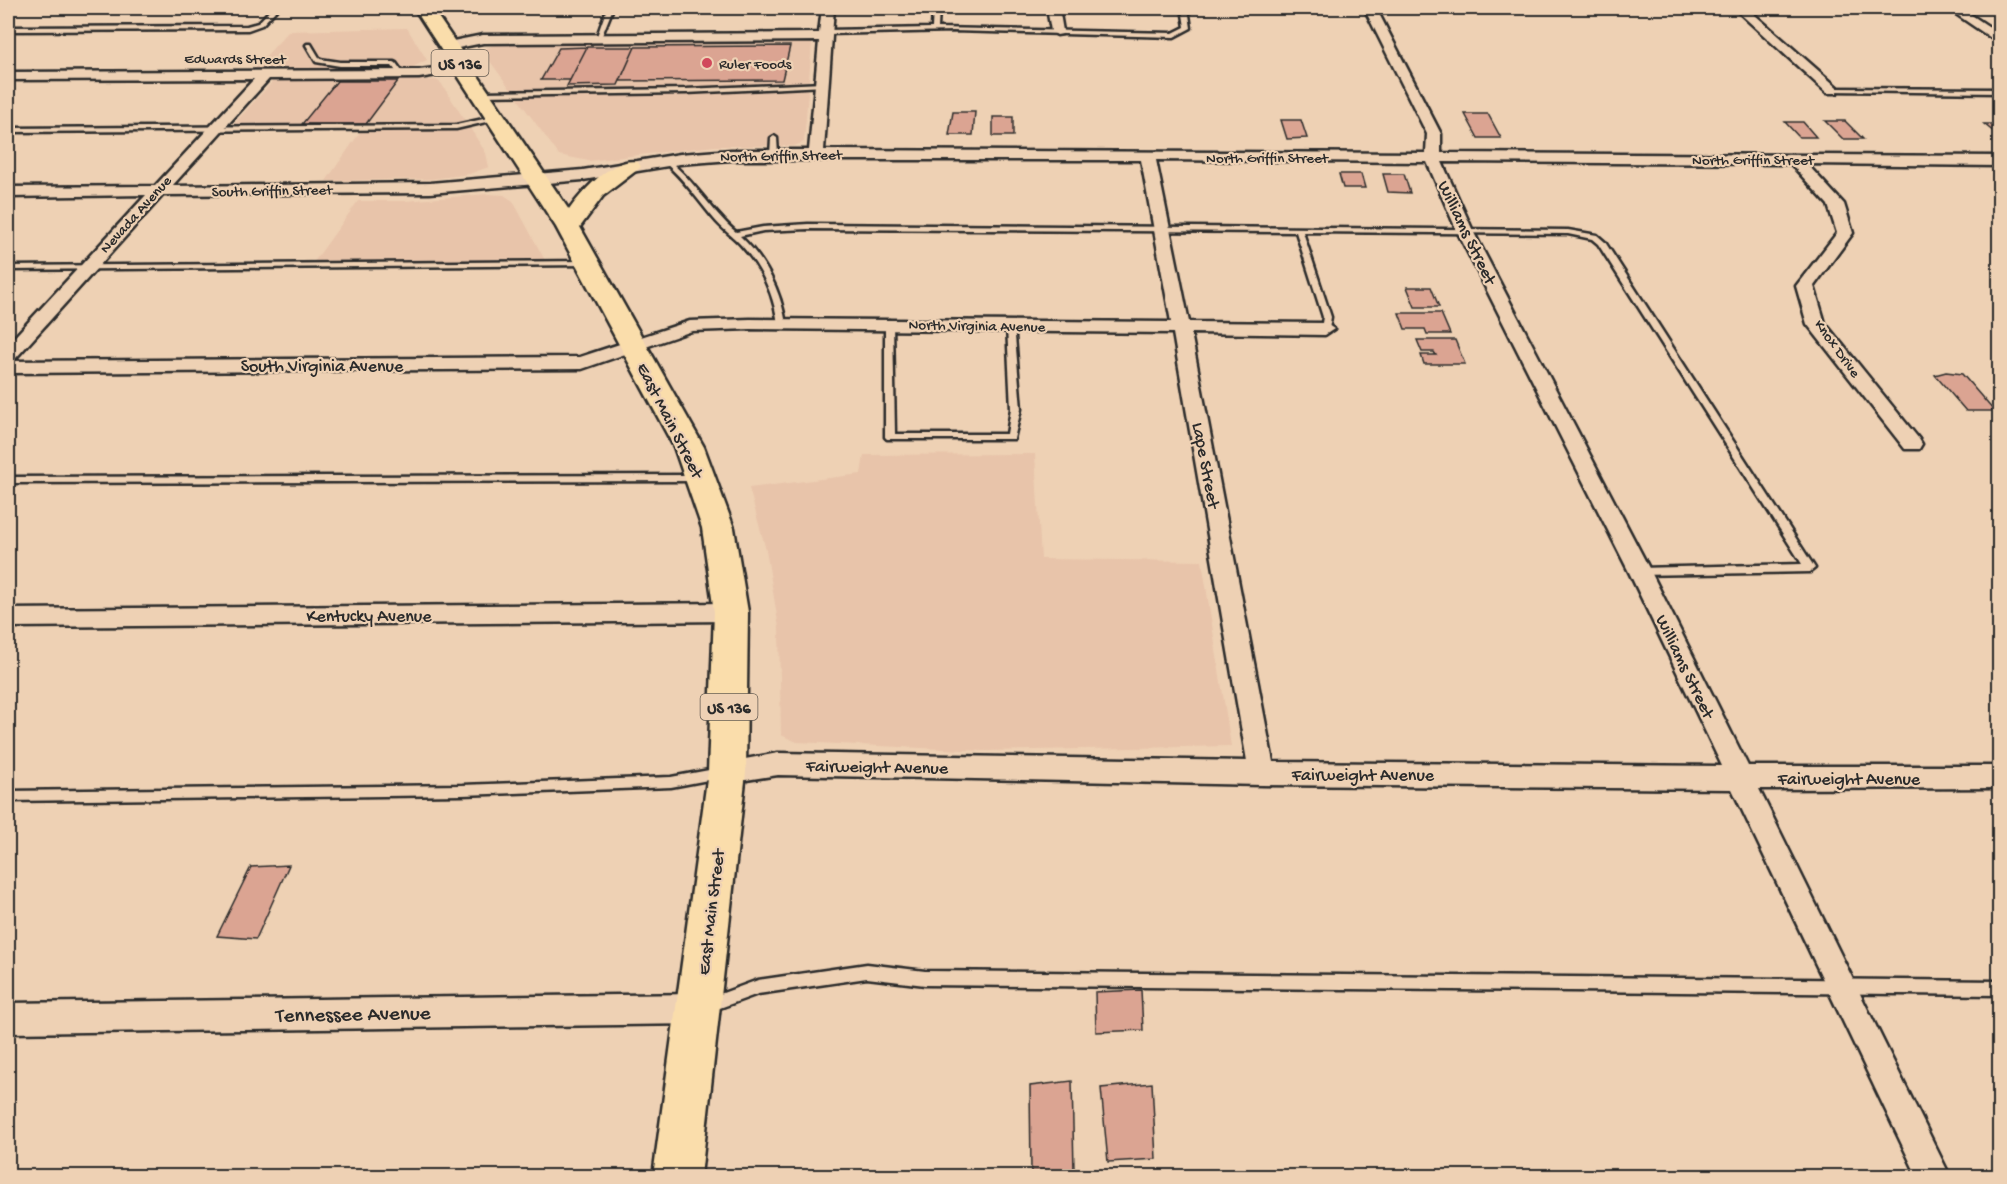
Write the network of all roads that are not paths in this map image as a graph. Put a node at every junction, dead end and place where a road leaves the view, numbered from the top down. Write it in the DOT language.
graph roads {
  1 [pos="275,8"];
  2 [pos="423,8"];
  3 [pos="610,8"];
  4 [pos="828,8"];
  5 [pos="936,8"];
  6 [pos="1053,8"];
  7 [pos="1185,8"];
  8 [pos="1370,8"];
  9 [pos="1740,8"];
  10 [pos="1953,8"];
  11 [pos="8,29"];
  12 [pos="935,29"];
  13 [pos="1057,31"];
  14 [pos="827,34"];
  15 [pos="598,38"];
  16 [pos="2000,40"];
  17 [pos="309,45"];
  18 [pos="448,46"];
  19 [pos="463,67"];
  20 [pos="400,74"];
  21 [pos="265,75"];
  22 [pos="8,76"];
  23 [pos="823,85"];
  24 [pos="1832,90"];
  25 [pos="2000,92"];
  26 [pos="481,94"];
  27 [pos="497,118"];
  28 [pos="214,129"];
  29 [pos="8,130"];
  30 [pos="774,138"];
  31 [pos="816,154"];
  32 [pos="774,155"];
  33 [pos="1148,156"];
  34 [pos="1433,158"];
  35 [pos="1795,159"];
  36 [pos="2000,161"];
  37 [pos="667,162"];
  38 [pos="630,167"];
  39 [pos="535,178"];
  40 [pos="156,191"];
  41 [pos="8,192"];
  42 [pos="568,227"];
  43 [pos="1161,230"];
  44 [pos="1299,231"];
  45 [pos="1465,231"];
  46 [pos="735,235"];
  47 [pos="588,263"];
  48 [pos="87,267"];
  49 [pos="8,268"];
  50 [pos="889,323"];
  51 [pos="782,324"];
  52 [pos="1011,326"];
  53 [pos="1180,327"];
  54 [pos="1325,329"];
  55 [pos="633,346"];
  56 [pos="8,355"];
  57 [pos="8,367"];
  58 [pos="1912,444"];
  59 [pos="702,478"];
  60 [pos="8,480"];
  61 [pos="1640,572"];
  62 [pos="731,612"];
  63 [pos="8,618"];
  64 [pos="727,772"];
  65 [pos="1262,774"];
  66 [pos="2000,777"];
  67 [pos="1741,778"];
  68 [pos="8,796"];
  69 [pos="1842,987"];
  70 [pos="2000,988"];
  71 [pos="698,1009"];
  72 [pos="8,1018"];
  73 [pos="677,1176"];
  74 [pos="1934,1176"];
  1 -- 11 [label="lane"];
  2 -- 18 [label="main road, East Main Street / US 136"];
  3 -- 15 [label="lane"];
  4 -- 14 [label="street"];
  5 -- 12 [label="lane"];
  6 -- 13 [label="street"];
  7 -- 13 [label="lane"];
  8 -- 34 [label="street"];
  9 -- 24 [label="street"];
  10 -- 16 [label="street"];
  12 -- 13 [label="lane"];
  12 -- 14 [label="lane"];
  14 -- 15 [label="street"];
  14 -- 23 [label="street"];
  15 -- 18 [label="street"];
  17 -- 20 [label="lane"];
  18 -- 19 [label="main road, East Main Street / US 136"];
  19 -- 20 [label="street, Edwards Street"];
  19 -- 26 [label="main road, East Main Street / US 136"];
  20 -- 21 [label="street, Edwards Street"];
  21 -- 22 [label="street, Edwards Street"];
  21 -- 28 [label="street, Nevada Avenue"];
  23 -- 26 [label="lane"];
  23 -- 31 [label="street"];
  24 -- 25 [label="lane"];
  26 -- 27 [label="main road, East Main Street / US 136"];
  27 -- 28 [label="lane"];
  27 -- 39 [label="main road, East Main Street / US 136"];
  28 -- 29 [label="lane"];
  28 -- 40 [label="street, Nevada Avenue"];
  30 -- 32 [label="lane"];
  31 -- 32 [label="street, North Griffin Street"];
  31 -- 33 [label="street, North Griffin Street"];
  32 -- 37 [label="street, North Griffin Street"];
  33 -- 34 [label="street, North Griffin Street"];
  33 -- 43 [label="street, Lape Street"];
  34 -- 35 [label="street, North Griffin Street"];
  34 -- 45 [label="street, Williams Street"];
  35 -- 36 [label="street, North Griffin Street"];
  35 -- 58 [label="street, Knox Drive"];
  37 -- 38 [label="street, North Griffin Street"];
  37 -- 46 [label="lane"];
  38 -- 39 [label="street, North Griffin Street"];
  38 -- 42 [label="main road"];
  39 -- 40 [label="street, South Griffin Street"];
  39 -- 42 [label="main road, East Main Street / US 136"];
  40 -- 41 [label="street, South Griffin Street"];
  40 -- 48 [label="street, Nevada Avenue"];
  42 -- 47 [label="main road, East Main Street / US 136"];
  43 -- 44 [label="lane"];
  43 -- 46 [label="lane"];
  43 -- 53 [label="street, Lape Street"];
  44 -- 45 [label="lane"];
  44 -- 54 [label="lane"];
  45 -- 61 [label="street, Williams Street"];
  45 -- 61 [label="lane"];
  46 -- 51 [label="lane"];
  47 -- 48 [label="lane"];
  47 -- 55 [label="main road, East Main Street / US 136"];
  48 -- 49 [label="lane"];
  48 -- 56 [label="street, Nevada Avenue"];
  50 -- 51 [label="street, North Virginia Avenue"];
  50 -- 52 [label="street, North Virginia Avenue"];
  50 -- 52 [label="lane"];
  51 -- 55 [label="street, North Virginia Avenue"];
  52 -- 53 [label="street, North Virginia Avenue"];
  53 -- 54 [label="street, North Virginia Avenue"];
  53 -- 65 [label="street, Lape Street"];
  55 -- 57 [label="street, South Virginia Avenue"];
  55 -- 59 [label="main road, East Main Street / US 136"];
  59 -- 60 [label="lane"];
  59 -- 62 [label="main road, East Main Street / US 136"];
  61 -- 67 [label="street, Williams Street"];
  62 -- 63 [label="street, Kentucky Avenue"];
  62 -- 64 [label="main road, East Main Street / US 136"];
  64 -- 65 [label="street, Fairweight Avenue"];
  64 -- 68 [label="lane"];
  64 -- 71 [label="main road, East Main Street / US 136"];
  65 -- 67 [label="street, Fairweight Avenue"];
  66 -- 67 [label="street, Fairweight Avenue"];
  67 -- 69 [label="street, Williams Street"];
  69 -- 70 [label="lane"];
  69 -- 71 [label="lane"];
  69 -- 74 [label="street, Williams Street"];
  71 -- 72 [label="street, Tennessee Avenue"];
  71 -- 73 [label="main road, East Main Street / US 136"];
}
